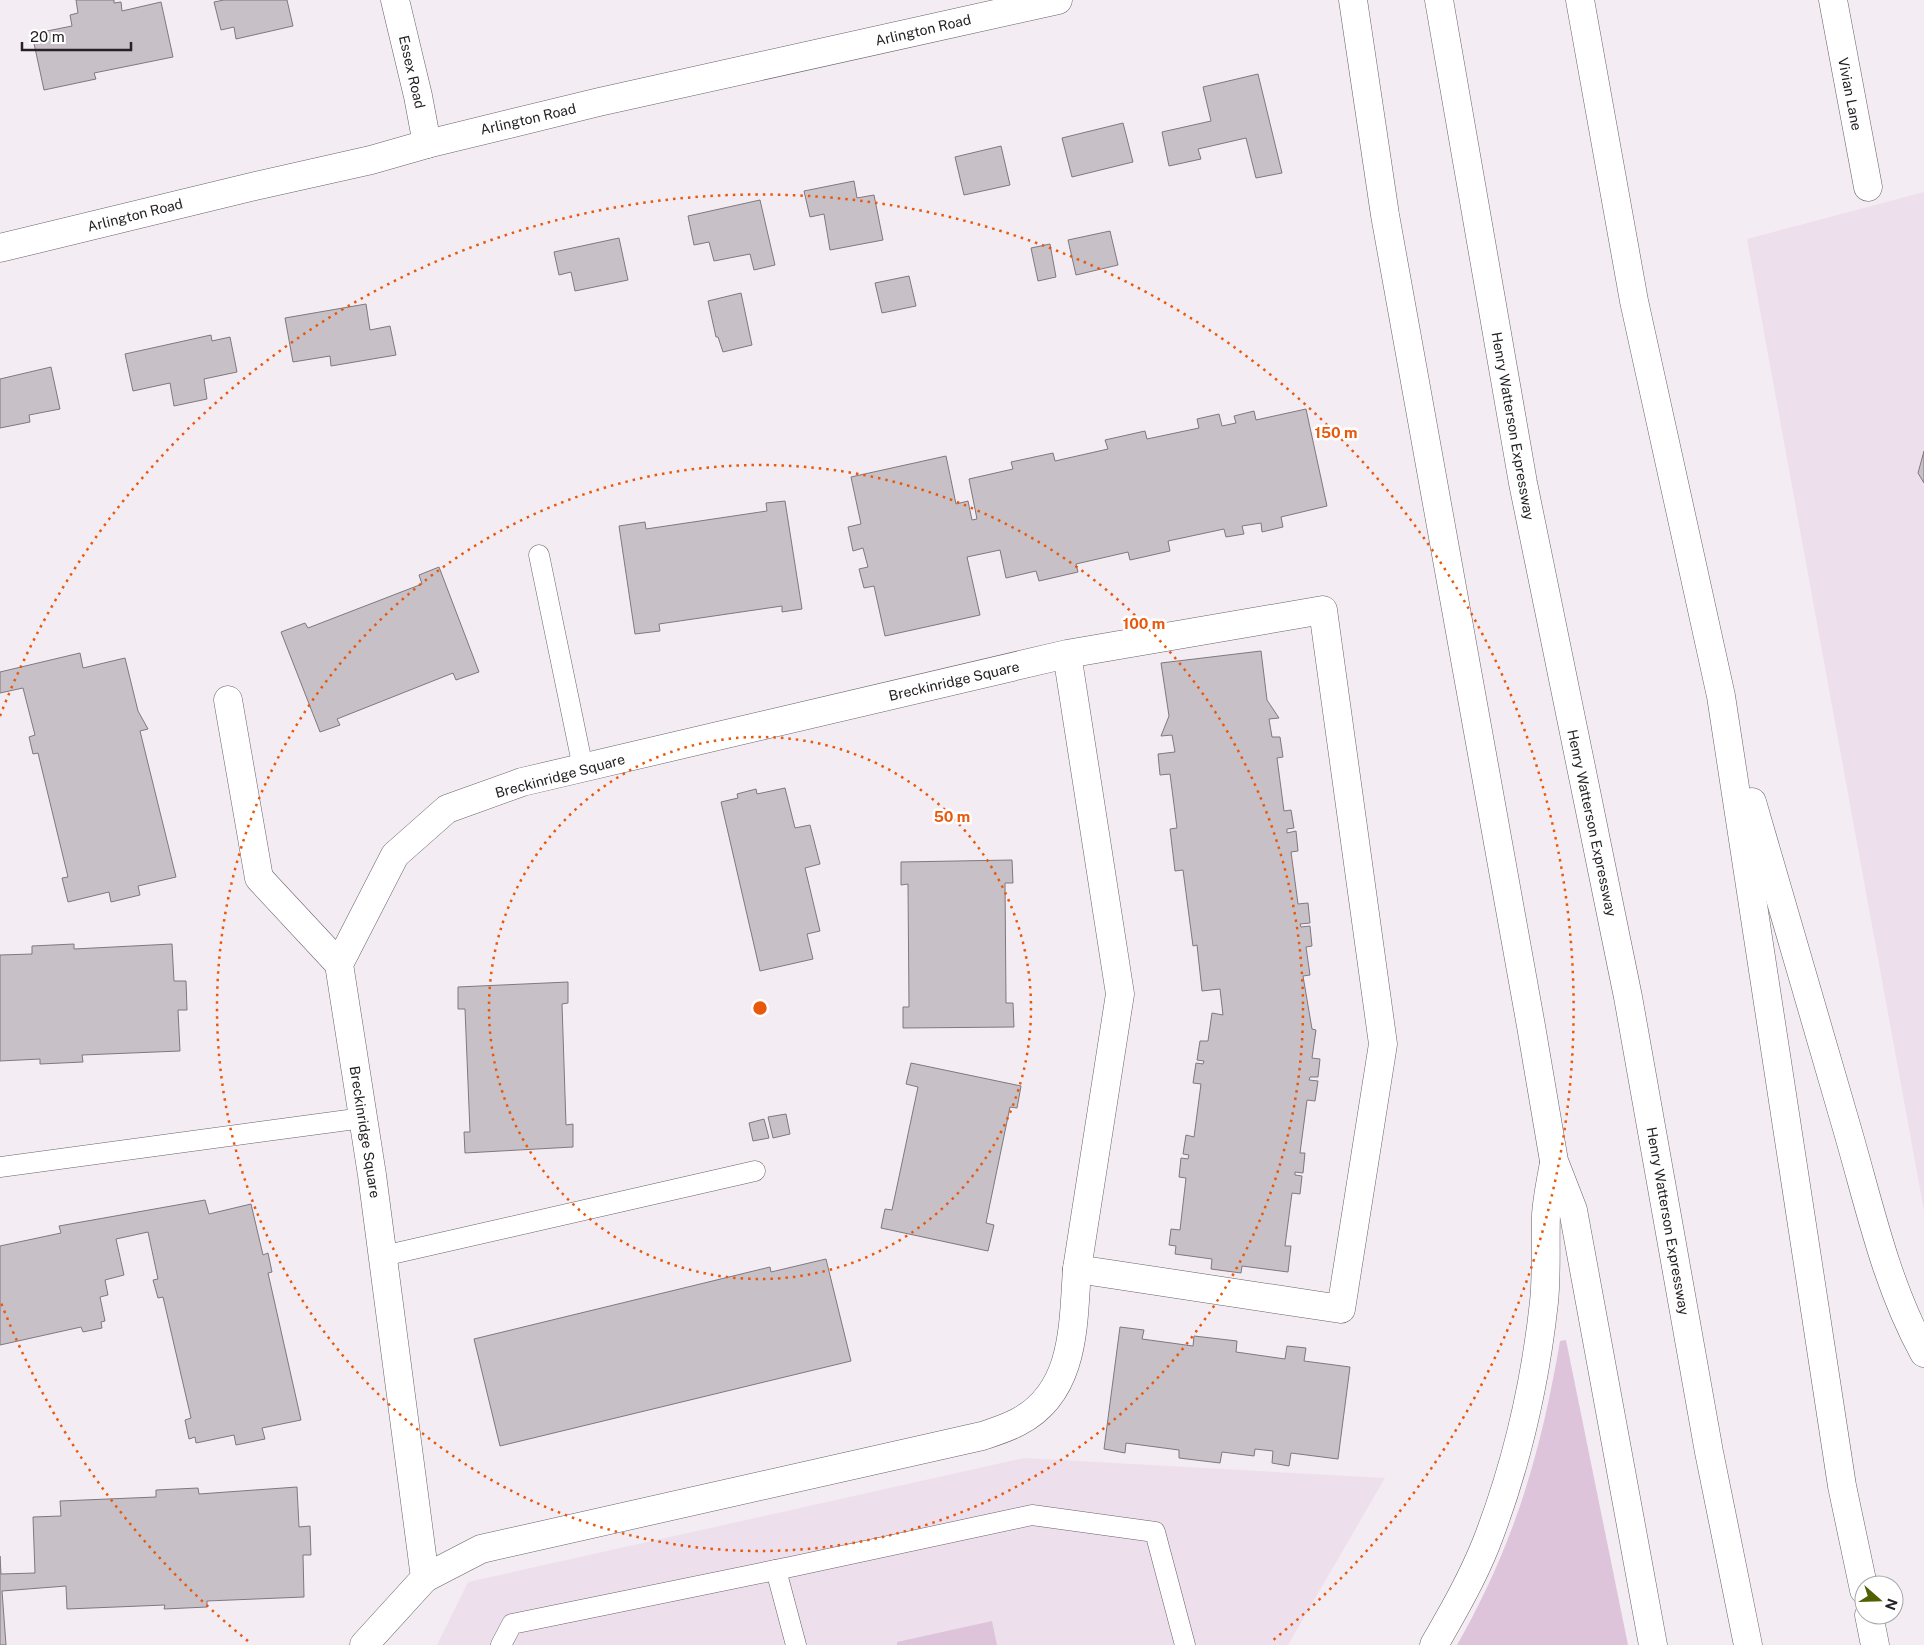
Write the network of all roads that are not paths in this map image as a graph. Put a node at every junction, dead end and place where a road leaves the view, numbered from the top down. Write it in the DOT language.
graph roads {
  1 [pos="395,0"];
  2 [pos="1058,0"];
  3 [pos="1354,0"];
  4 [pos="1440,0"];
  5 [pos="1580,0"];
  6 [pos="1833,0"];
  7 [pos="426,144"];
  8 [pos="1868,187"];
  9 [pos="0,248"];
  10 [pos="539,555"];
  11 [pos="1067,654"];
  12 [pos="1721,696"];
  13 [pos="228,700"];
  14 [pos="583,768"];
  15 [pos="339,964"];
  16 [pos="363,1118"];
  17 [pos="1554,1161"];
  18 [pos="0,1167"];
  19 [pos="755,1171"];
  20 [pos="383,1256"];
  21 [pos="1077,1268"];
  22 [pos="1924,1353"];
  23 [pos="776,1570"];
  24 [pos="1861,1575"];
  25 [pos="425,1578"];
  26 [pos="1871,1625"];
  27 [pos="364,1645"];
  28 [pos="501,1645"];
  29 [pos="796,1645"];
  30 [pos="1185,1645"];
  31 [pos="1434,1645"];
  32 [pos="1654,1645"];
  33 [pos="1748,1645"];
  34 [pos="1875,1645"];
  1 -- 7 [label="main road, Essex Road"];
  2 -- 7 [label="main road, Arlington Road"];
  3 -- 17 [label="main road"];
  4 -- 33 [label="main road, Henry Watterson Expressway"];
  5 -- 12 [label="main road"];
  6 -- 8 [label="main road, Vivian Lane"];
  7 -- 9 [label="main road, Arlington Road"];
  10 -- 14 [label="lane"];
  11 -- 14 [label="main road, Breckinridge Square"];
  11 -- 21 [label="main road"];
  11 -- 21 [label="main road, Breckinridge Square"];
  12 -- 22 [label="main road"];
  12 -- 24 [label="main road"];
  13 -- 15 [label="main road"];
  14 -- 15 [label="main road, Breckinridge Square"];
  15 -- 16 [label="main road, Breckinridge Square"];
  16 -- 18 [label="lane"];
  16 -- 20 [label="main road, Breckinridge Square"];
  17 -- 31 [label="main road"];
  17 -- 32 [label="main road"];
  19 -- 20 [label="lane"];
  20 -- 25 [label="main road, Breckinridge Square"];
  21 -- 25 [label="main road"];
  23 -- 28 [label="lane"];
  23 -- 29 [label="lane"];
  23 -- 30 [label="lane"];
  25 -- 27 [label="main road"];
  26 -- 34 [label="main road"];
}
